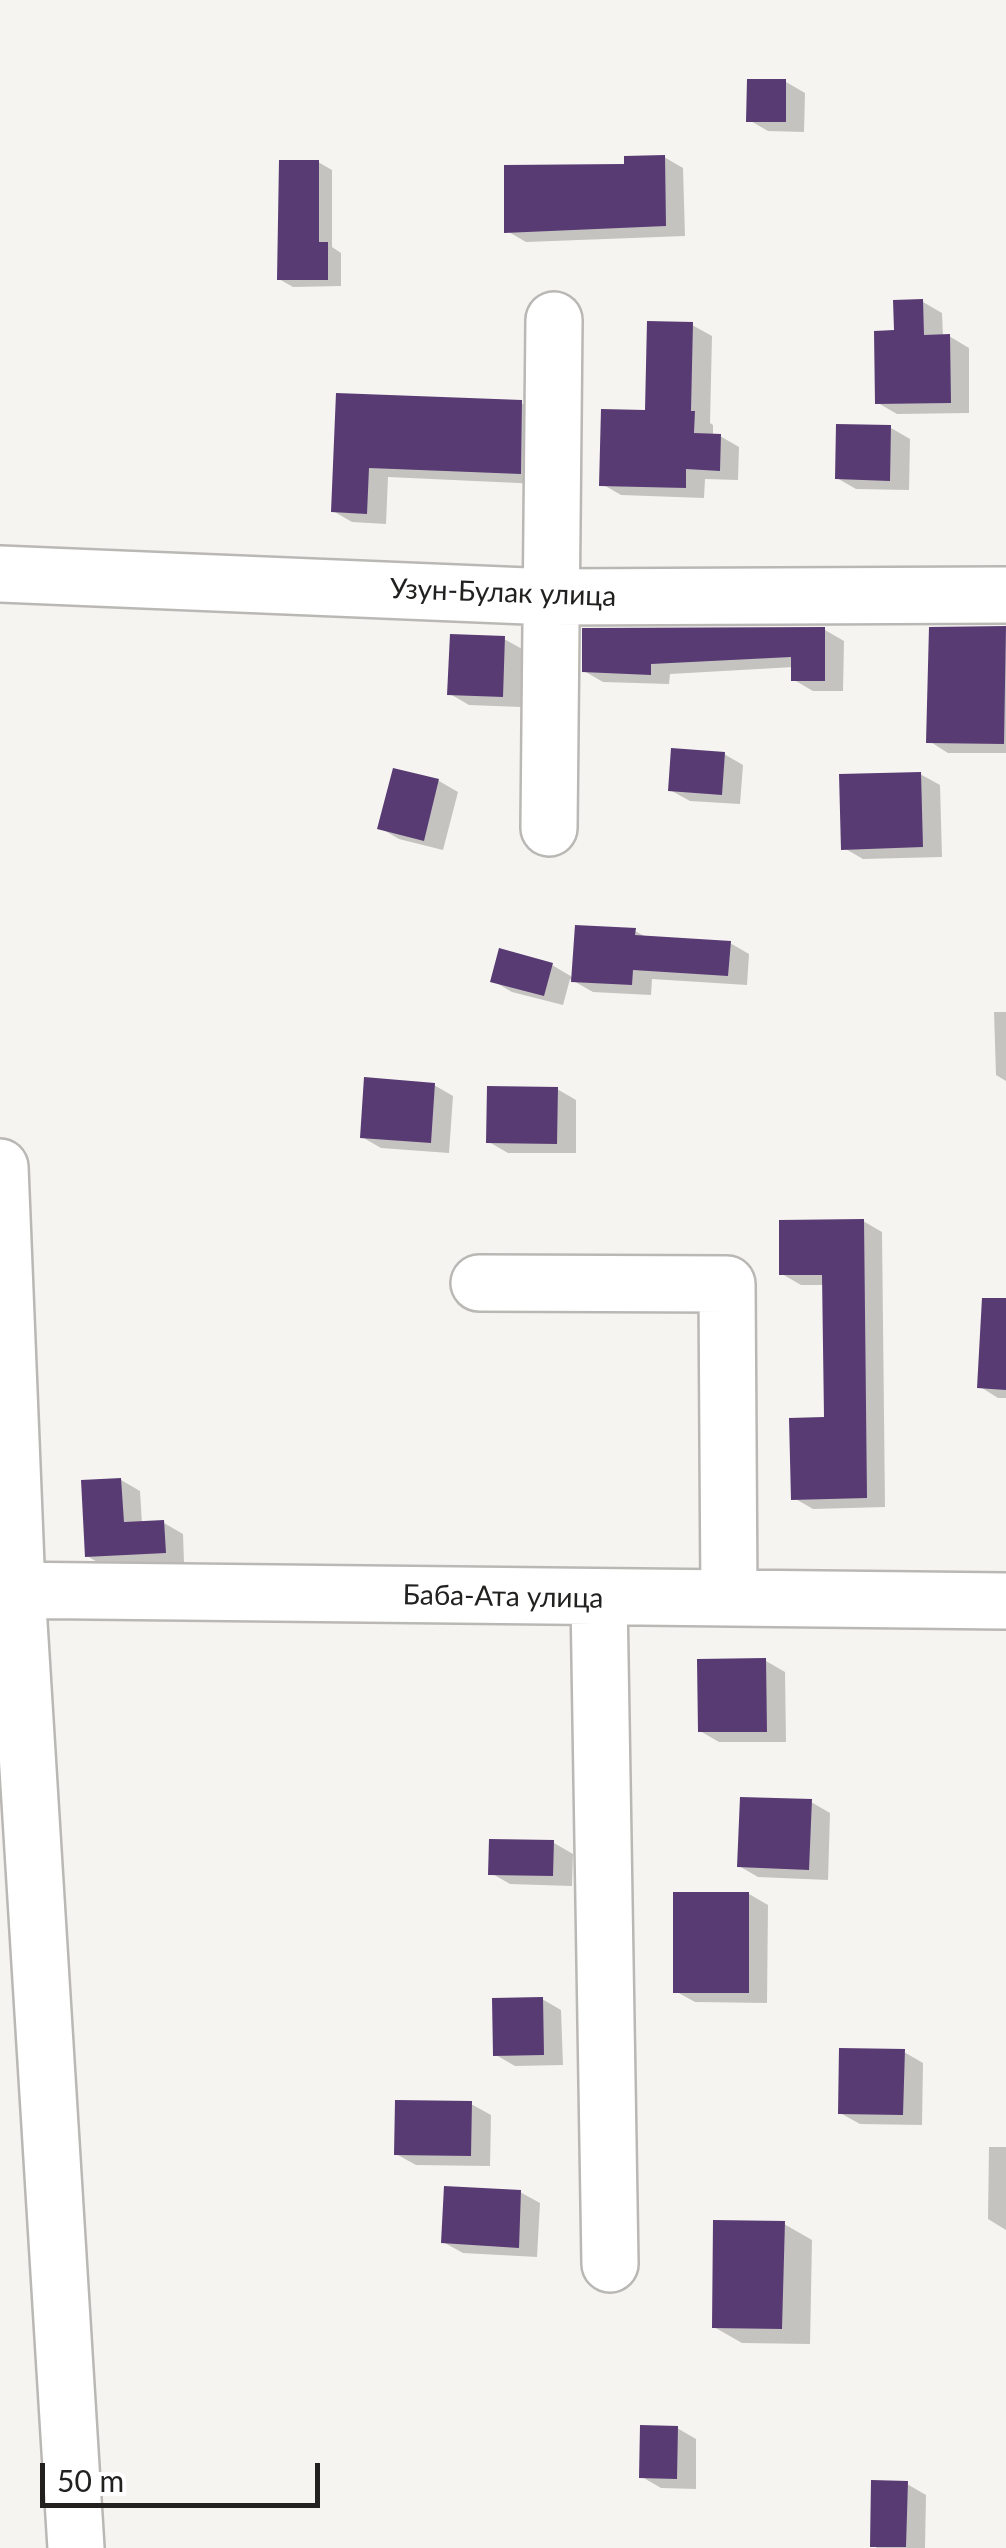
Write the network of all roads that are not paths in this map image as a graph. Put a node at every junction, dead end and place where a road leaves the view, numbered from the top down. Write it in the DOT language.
graph roads {
  1 [pos="554,320"];
  2 [pos="0,574"];
  3 [pos="1006,594"];
  4 [pos="551,597"];
  5 [pos="549,828"];
  6 [pos="0,1167"];
  7 [pos="478,1283"];
  8 [pos="8,1590"];
  9 [pos="599,1598"];
  10 [pos="730,1598"];
  11 [pos="1006,1601"];
  12 [pos="610,2264"];
  13 [pos="76,2548"];
  1 -- 4 [label="street"];
  2 -- 4 [label="street, Узун-Булак улица"];
  3 -- 4 [label="street, Узун-Булак улица"];
  4 -- 5 [label="street"];
  6 -- 8 [label="street"];
  7 -- 10 [label="street"];
  8 -- 9 [label="street, Баба-Ата улица"];
  8 -- 13 [label="street"];
  9 -- 10 [label="street, Баба-Ата улица"];
  9 -- 12 [label="street"];
  10 -- 11 [label="street, Баба-Ата улица"];
}
